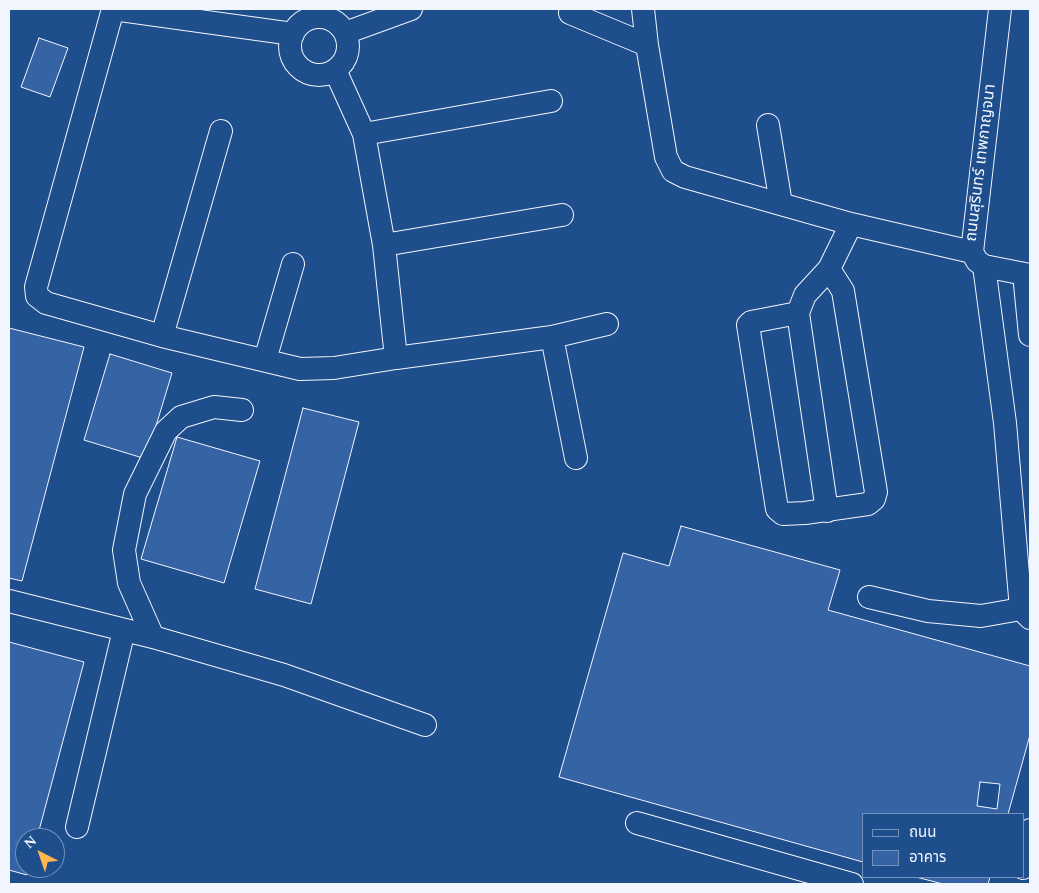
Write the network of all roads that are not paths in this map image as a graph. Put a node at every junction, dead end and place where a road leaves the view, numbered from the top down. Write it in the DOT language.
graph roads {
  1 [pos="113,9"];
  2 [pos="411,9"];
  3 [pos="644,9"];
  4 [pos="1000,9"];
  5 [pos="320,13"];
  6 [pos="570,13"];
  7 [pos="189,15"];
  8 [pos="345,33"];
  9 [pos="293,34"];
  10 [pos="647,45"];
  11 [pos="335,70"];
  12 [pos="551,101"];
  13 [pos="768,125"];
  14 [pos="221,131"];
  15 [pos="364,134"];
  16 [pos="781,204"];
  17 [pos="562,215"];
  18 [pos="851,224"];
  19 [pos="384,245"];
  20 [pos="978,259"];
  21 [pos="293,264"];
  22 [pos="829,269"];
  23 [pos="1027,275"];
  24 [pos="798,313"];
  25 [pos="607,324"];
  26 [pos="1030,335"];
  27 [pos="162,336"];
  28 [pos="552,337"];
  29 [pos="396,358"];
  30 [pos="265,360"];
  31 [pos="242,410"];
  32 [pos="576,458"];
  33 [pos="827,511"];
  34 [pos="869,597"];
  35 [pos="9,601"];
  36 [pos="1025,614"];
  37 [pos="124,630"];
  38 [pos="153,637"];
  39 [pos="425,725"];
  40 [pos="637,823"];
  41 [pos="77,827"];
  42 [pos="1030,830"];
  43 [pos="1024,863"];
  44 [pos="852,884"];
  1 -- 7 [label="street"];
  1 -- 27 [label="street"];
  2 -- 8 [label="street"];
  3 -- 10 [label="street"];
  4 -- 20 [label="street, ถนนสุรินทร์ เทพกาญจนา"];
  5 -- 8 [label="street"];
  5 -- 9 [label="street"];
  6 -- 10 [label="street"];
  7 -- 9 [label="street"];
  8 -- 11 [label="street"];
  9 -- 11 [label="street"];
  10 -- 16 [label="street"];
  11 -- 15 [label="street"];
  12 -- 15 [label="street"];
  13 -- 16 [label="street"];
  14 -- 27 [label="street"];
  15 -- 19 [label="street"];
  16 -- 18 [label="street"];
  17 -- 19 [label="street"];
  18 -- 20 [label="street"];
  18 -- 22 [label="street"];
  19 -- 29 [label="street"];
  20 -- 23 [label="street, ถนนสุรินทร์ เทพกาญจนา"];
  20 -- 36 [label="street"];
  21 -- 30 [label="street"];
  22 -- 24 [label="street"];
  22 -- 33 [label="street"];
  23 -- 26 [label="street"];
  24 -- 33 [label="street"];
  24 -- 33 [label="street"];
  25 -- 28 [label="street"];
  27 -- 30 [label="street"];
  28 -- 29 [label="street"];
  28 -- 32 [label="street"];
  29 -- 30 [label="street"];
  31 -- 38 [label="street"];
  34 -- 36 [label="street"];
  35 -- 37 [label="street"];
  37 -- 38 [label="street"];
  37 -- 41 [label="street"];
  38 -- 39 [label="street"];
  40 -- 44 [label="street"];
  42 -- 43 [label="street"];
}
